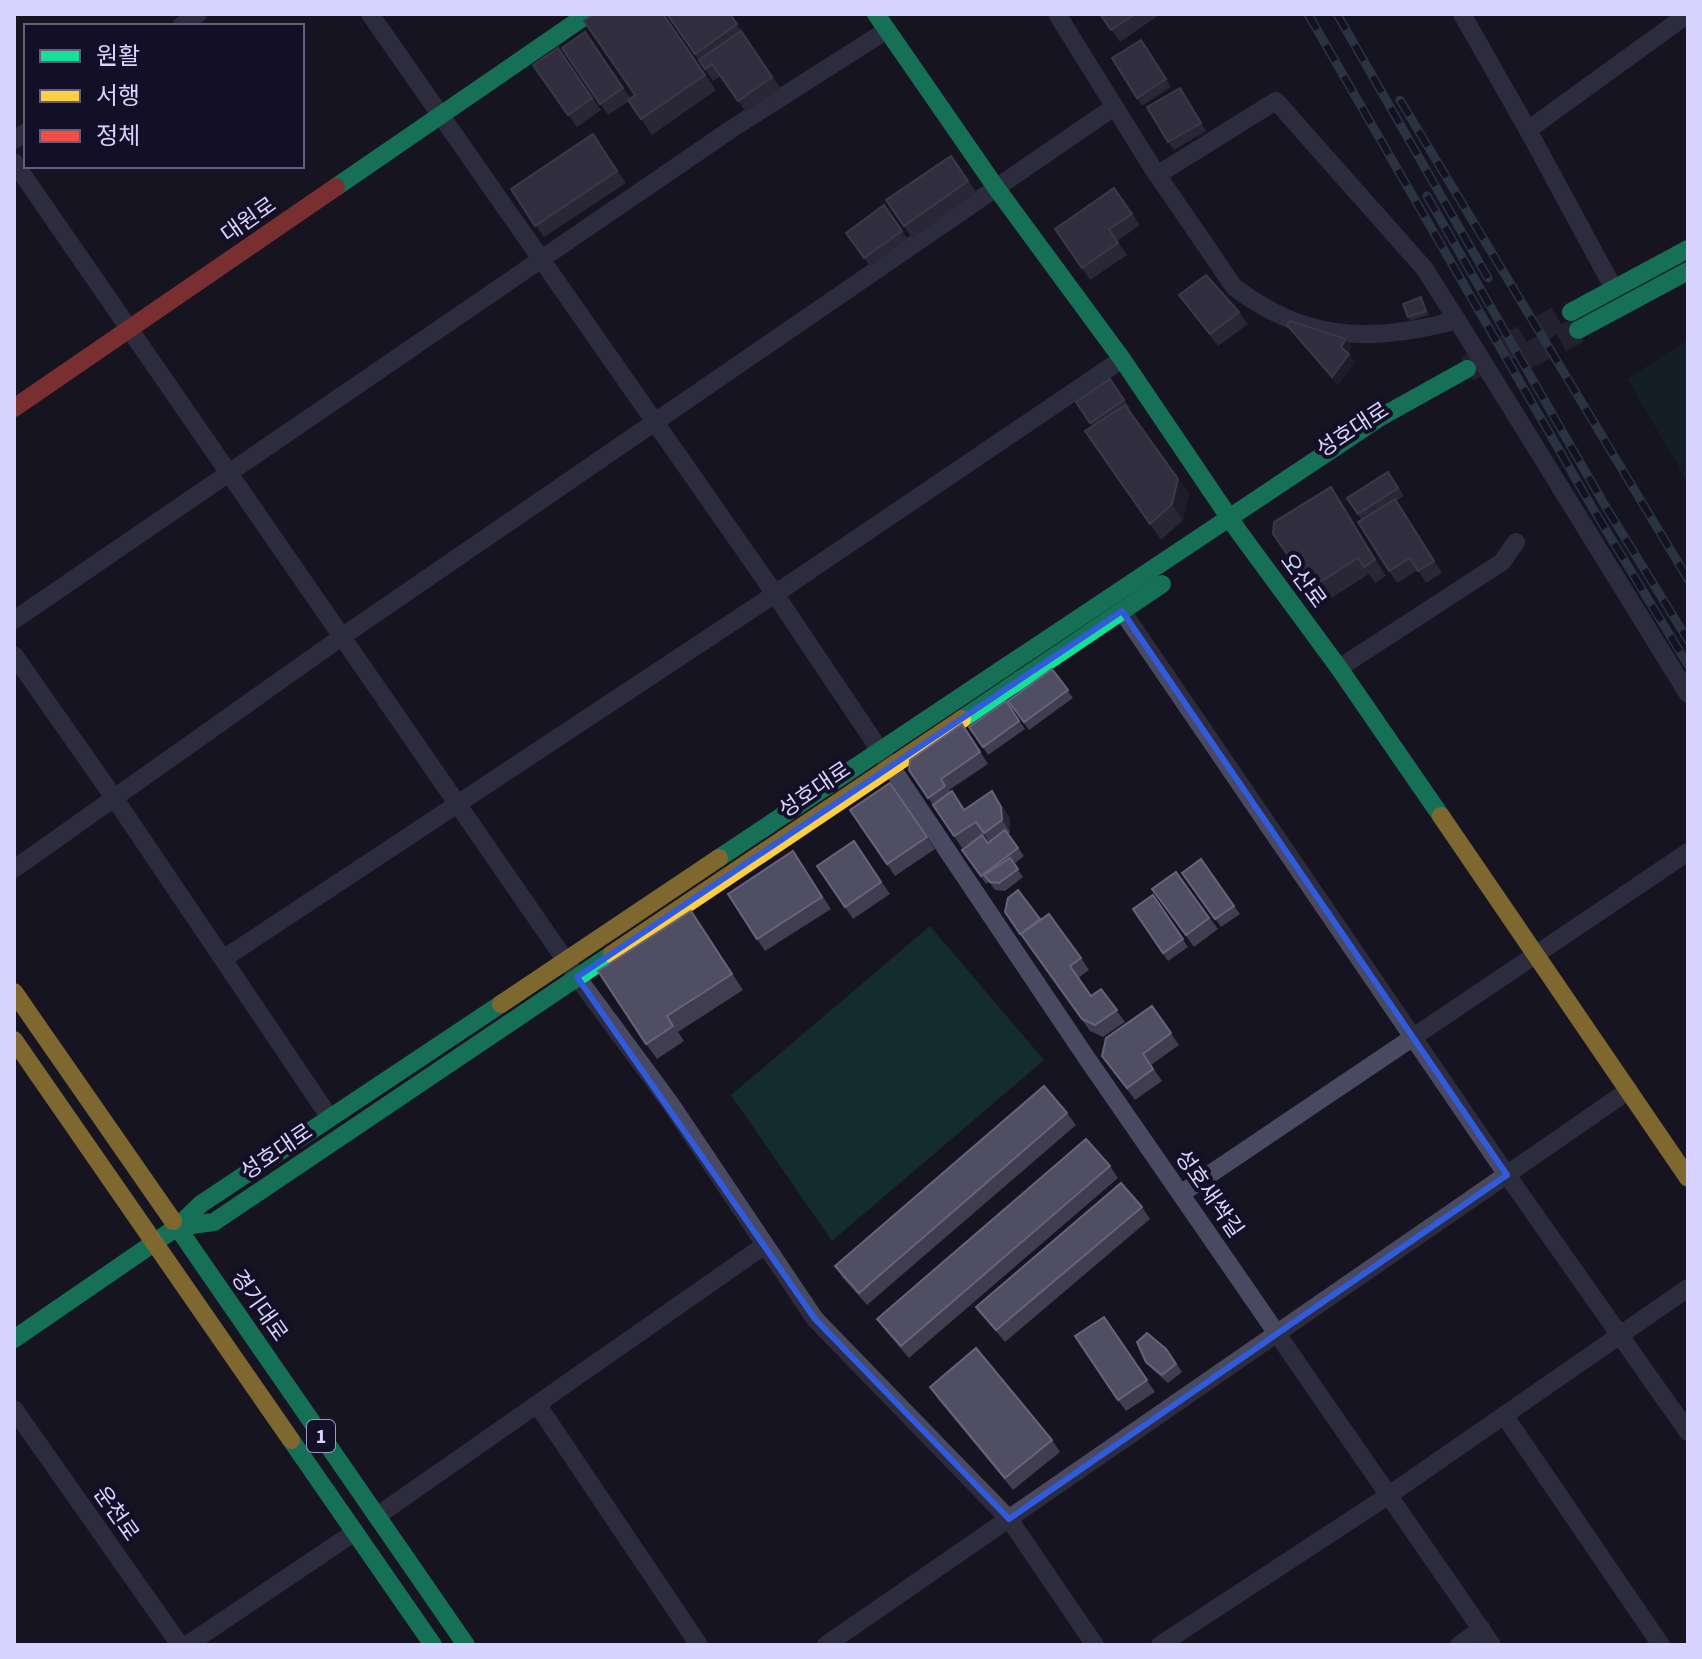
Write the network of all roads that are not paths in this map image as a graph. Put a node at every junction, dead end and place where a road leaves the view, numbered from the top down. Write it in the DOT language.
graph roads {
  1 [pos="370,14"];
  2 [pos="588,14"];
  3 [pos="876,14"];
  4 [pos="1057,14"];
  5 [pos="1462,14"];
  6 [pos="1688,14"];
  7 [pos="887,30"];
  8 [pos="1114,107"];
  9 [pos="441,113"];
  10 [pos="1528,130"];
  11 [pos="14,162"];
  12 [pos="1157,175"];
  13 [pos="997,189"];
  14 [pos="1688,249"];
  15 [pos="542,258"];
  16 [pos="1688,271"];
  17 [pos="1614,289"];
  18 [pos="1457,320"];
  19 [pos="131,329"];
  20 [pos="1122,359"];
  21 [pos="1471,376"];
  22 [pos="14,408"];
  23 [pos="655,423"];
  24 [pos="230,472"];
  25 [pos="1234,525"];
  26 [pos="1516,542"];
  27 [pos="775,594"];
  28 [pos="1122,611"];
  29 [pos="14,620"];
  30 [pos="343,636"];
  31 [pos="14,655"];
  32 [pos="1339,668"];
  33 [pos="1688,694"];
  34 [pos="885,759"];
  35 [pos="115,799"];
  36 [pos="456,803"];
  37 [pos="1688,852"];
  38 [pos="14,869"];
  39 [pos="1536,955"];
  40 [pos="223,959"];
  41 [pos="566,961"];
  42 [pos="577,977"];
  43 [pos="14,992"];
  44 [pos="1413,1038"];
  45 [pos="14,1040"];
  46 [pos="1629,1090"];
  47 [pos="330,1118"];
  48 [pos="1507,1175"];
  49 [pos="1688,1178"];
  50 [pos="1182,1193"];
  51 [pos="177,1227"];
  52 [pos="155,1242"];
  53 [pos="765,1245"];
  54 [pos="1688,1288"];
  55 [pos="1277,1333"];
  56 [pos="1620,1335"];
  57 [pos="14,1339"];
  58 [pos="537,1404"];
  59 [pos="14,1409"];
  60 [pos="1504,1415"];
  61 [pos="1688,1432"];
  62 [pos="1389,1495"];
  63 [pos="377,1516"];
  64 [pos="1009,1519"];
  65 [pos="355,1532"];
  66 [pos="1487,1637"];
  67 [pos="180,1645"];
  68 [pos="187,1645"];
  69 [pos="433,1645"];
  70 [pos="466,1645"];
  71 [pos="699,1645"];
  72 [pos="826,1645"];
  73 [pos="1095,1645"];
  74 [pos="1160,1645"];
  75 [pos="1459,1645"];
  76 [pos="1661,1645"];
  1 -- 9 [label="street, 성호새싹길"];
  2 -- 9 [label="main road, 대원로"];
  3 -- 7 [label="main road, 오산로"];
  4 -- 8 [label="street"];
  5 -- 10 [label="street"];
  6 -- 10 [label="street"];
  7 -- 13 [label="main road, 오산로"];
  7 -- 15 [label="street"];
  8 -- 12 [label="street"];
  8 -- 13 [label="street"];
  9 -- 15 [label="street, 성호새싹길"];
  9 -- 19 [label="main road, 대원로"];
  10 -- 17 [label="street"];
  11 -- 19 [label="street"];
  12 -- 18 [label="street"];
  12 -- 18 [label="street"];
  13 -- 20 [label="main road, 오산로"];
  13 -- 23 [label="street"];
  14 -- 17 [label="main road"];
  15 -- 23 [label="street, 성호새싹길"];
  15 -- 24 [label="street"];
  16 -- 17 [label="main road"];
  18 -- 33 [label="street"];
  19 -- 22 [label="main road, 대원로"];
  19 -- 24 [label="street"];
  20 -- 25 [label="main road, 오산로"];
  20 -- 27 [label="street"];
  21 -- 25 [label="main road, 성호대로"];
  23 -- 27 [label="street, 성호새싹길"];
  23 -- 30 [label="street"];
  24 -- 29 [label="street"];
  24 -- 30 [label="street"];
  25 -- 28 [label="main road, 성호대로"];
  25 -- 32 [label="main road, 오산로"];
  25 -- 34 [label="main road, 성호대로"];
  26 -- 32 [label="street"];
  27 -- 34 [label="street, 성호새싹길"];
  27 -- 36 [label="street"];
  28 -- 34 [label="main road, 성호대로"];
  28 -- 44 [label="street"];
  30 -- 35 [label="street"];
  30 -- 36 [label="street"];
  31 -- 35 [label="street"];
  32 -- 39 [label="main road, 오산로"];
  34 -- 41 [label="main road, 성호대로"];
  34 -- 42 [label="main road, 성호대로"];
  34 -- 50 [label="street, 성호새싹길"];
  35 -- 38 [label="street"];
  35 -- 40 [label="street"];
  36 -- 40 [label="street"];
  36 -- 41 [label="street"];
  37 -- 39 [label="street"];
  39 -- 44 [label="street"];
  39 -- 46 [label="main road, 오산로"];
  40 -- 47 [label="street"];
  41 -- 42 [label="street"];
  41 -- 47 [label="main road, 성호대로"];
  42 -- 51 [label="main road, 성호대로"];
  42 -- 53 [label="street"];
  43 -- 51 [label="main road, 경기대로 / 1"];
  44 -- 48 [label="street"];
  44 -- 50 [label="street"];
  45 -- 52 [label="main road, 1"];
  46 -- 48 [label="street"];
  46 -- 49 [label="main road, 오산로"];
  47 -- 51 [label="main road, 성호대로"];
  48 -- 55 [label="street"];
  48 -- 56 [label="street"];
  50 -- 55 [label="street, 성호새싹길"];
  51 -- 52 [label="main road, 성호대로"];
  51 -- 63 [label="main road, 경기대로 / 1"];
  52 -- 57 [label="main road, 성호대로"];
  52 -- 65 [label="main road, 1"];
  53 -- 58 [label="street"];
  53 -- 64 [label="street"];
  54 -- 56 [label="street"];
  55 -- 62 [label="street, 성호새싹길"];
  55 -- 64 [label="street"];
  56 -- 60 [label="street"];
  56 -- 61 [label="street"];
  58 -- 63 [label="street"];
  58 -- 71 [label="street"];
  59 -- 67 [label="street, 운천로"];
  60 -- 62 [label="street"];
  60 -- 76 [label="street"];
  62 -- 66 [label="street, 성호새싹길"];
  62 -- 74 [label="street"];
  63 -- 70 [label="main road, 경기대로 / 1"];
  64 -- 72 [label="street"];
  64 -- 73 [label="street"];
  65 -- 68 [label="street"];
  65 -- 69 [label="main road, 1"];
  66 -- 75 [label="street"];
}
